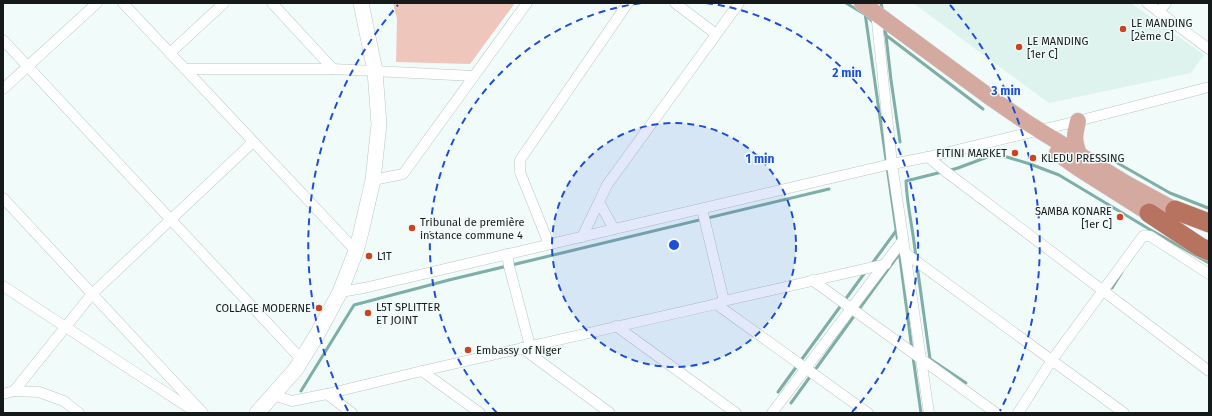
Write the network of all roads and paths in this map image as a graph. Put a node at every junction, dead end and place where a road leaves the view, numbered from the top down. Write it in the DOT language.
graph roads {
  1 [pos="97,3"];
  2 [pos="123,3"];
  3 [pos="224,3"];
  4 [pos="272,3"];
  5 [pos="361,3"];
  6 [pos="527,3"];
  7 [pos="628,3"];
  8 [pos="675,3"];
  9 [pos="739,3"];
  10 [pos="862,3"];
  11 [pos="1147,3"];
  12 [pos="1166,3"];
  13 [pos="876,12"];
  14 [pos="1159,12"];
  15 [pos="716,34"];
  16 [pos="3,40"];
  17 [pos="1209,49"];
  18 [pos="170,53"];
  19 [pos="28,66"];
  20 [pos="185,69"];
  21 [pos="333,69"];
  22 [pos="376,71"];
  23 [pos="474,76"];
  24 [pos="1209,87"];
  25 [pos="3,90"];
  26 [pos="1078,122"];
  27 [pos="1033,129"];
  28 [pos="253,142"];
  29 [pos="1079,155"];
  30 [pos="928,157"];
  31 [pos="892,164"];
  32 [pos="373,180"];
  33 [pos="3,198"];
  34 [pos="599,202"];
  35 [pos="702,209"];
  36 [pos="1175,210"];
  37 [pos="1150,213"];
  38 [pos="171,219"];
  39 [pos="1209,222"];
  40 [pos="1209,228"];
  41 [pos="614,229"];
  42 [pos="582,237"];
  43 [pos="903,240"];
  44 [pos="1209,241"];
  45 [pos="549,244"];
  46 [pos="356,251"];
  47 [pos="1209,251"];
  48 [pos="905,253"];
  49 [pos="507,254"];
  50 [pos="886,264"];
  51 [pos="1209,274"];
  52 [pos="812,280"];
  53 [pos="3,286"];
  54 [pos="1103,290"];
  55 [pos="340,292"];
  56 [pos="92,294"];
  57 [pos="720,302"];
  58 [pos="851,309"];
  59 [pos="616,326"];
  60 [pos="66,327"];
  61 [pos="526,347"];
  62 [pos="921,359"];
  63 [pos="302,360"];
  64 [pos="1052,360"];
  65 [pos="805,369"];
  66 [pos="422,370"];
  67 [pos="1209,371"];
  68 [pos="14,391"];
  69 [pos="3,394"];
  70 [pos="327,394"];
  71 [pos="273,395"];
  72 [pos="79,413"];
  73 [pos="197,413"];
  74 [pos="203,413"];
  75 [pos="257,413"];
  76 [pos="352,413"];
  77 [pos="480,413"];
  78 [pos="610,413"];
  79 [pos="736,413"];
  80 [pos="772,413"];
  81 [pos="868,413"];
  82 [pos="929,413"];
  83 [pos="996,413"];
  84 [pos="1018,413"];
  85 [pos="1124,413"];
  1 -- 19 [label="street"];
  2 -- 18 [label="street"];
  3 -- 18 [label="street"];
  4 -- 21 [label="street"];
  5 -- 22 [label="main road"];
  6 -- 23 [label="street"];
  7 -- 45 [label="street"];
  8 -- 15 [label="street"];
  9 -- 15 [label="street"];
  10 -- 13 [label="main road"];
  11 -- 14 [label="street"];
  12 -- 14 [label="street"];
  13 -- 27 [label="main road"];
  13 -- 31 [label="street"];
  14 -- 17 [label="street"];
  15 -- 34 [label="street"];
  16 -- 19 [label="street"];
  18 -- 20 [label="street"];
  19 -- 25 [label="street"];
  19 -- 38 [label="street"];
  20 -- 21 [label="street"];
  20 -- 28 [label="street"];
  21 -- 22 [label="street"];
  22 -- 23 [label="street"];
  22 -- 32 [label="main road"];
  23 -- 32 [label="street"];
  24 -- 26 [label="street"];
  26 -- 27 [label="street"];
  26 -- 29 [label="main road"];
  27 -- 29 [label="main road"];
  27 -- 30 [label="street"];
  27 -- 37 [label="main road"];
  28 -- 38 [label="street"];
  28 -- 46 [label="street"];
  29 -- 36 [label="main road"];
  30 -- 31 [label="street"];
  30 -- 54 [label="street"];
  31 -- 35 [label="street"];
  31 -- 43 [label="street"];
  32 -- 46 [label="main road"];
  33 -- 56 [label="street"];
  34 -- 41 [label="street"];
  34 -- 42 [label="street"];
  35 -- 41 [label="street"];
  35 -- 57 [label="street"];
  36 -- 39 [label="highway"];
  36 -- 40 [label="main road"];
  37 -- 44 [label="main road"];
  37 -- 47 [label="highway"];
  38 -- 56 [label="street"];
  38 -- 63 [label="street"];
  41 -- 42 [label="street"];
  42 -- 45 [label="street"];
  43 -- 48 [label="street"];
  43 -- 50 [label="street"];
  45 -- 49 [label="street"];
  46 -- 55 [label="main road"];
  48 -- 62 [label="street"];
  48 -- 64 [label="street"];
  49 -- 55 [label="street"];
  49 -- 61 [label="street"];
  50 -- 52 [label="street"];
  50 -- 58 [label="street"];
  51 -- 54 [label="street"];
  52 -- 57 [label="street"];
  52 -- 58 [label="street"];
  53 -- 60 [label="street"];
  54 -- 64 [label="street"];
  54 -- 67 [label="street"];
  55 -- 63 [label="main road"];
  56 -- 60 [label="street"];
  56 -- 74 [label="street"];
  57 -- 59 [label="street"];
  57 -- 65 [label="street"];
  58 -- 62 [label="street"];
  58 -- 65 [label="street"];
  59 -- 61 [label="street"];
  59 -- 79 [label="street"];
  60 -- 68 [label="street"];
  60 -- 73 [label="street"];
  61 -- 66 [label="street"];
  61 -- 78 [label="street"];
  62 -- 82 [label="street"];
  62 -- 83 [label="street"];
  63 -- 71 [label="main road"];
  64 -- 84 [label="street"];
  64 -- 85 [label="street"];
  65 -- 80 [label="street"];
  65 -- 81 [label="street"];
  66 -- 70 [label="street"];
  66 -- 77 [label="street"];
  68 -- 69 [label="street"];
  68 -- 72 [label="street"];
  70 -- 71 [label="street"];
  70 -- 76 [label="street"];
  71 -- 75 [label="main road"];
}
